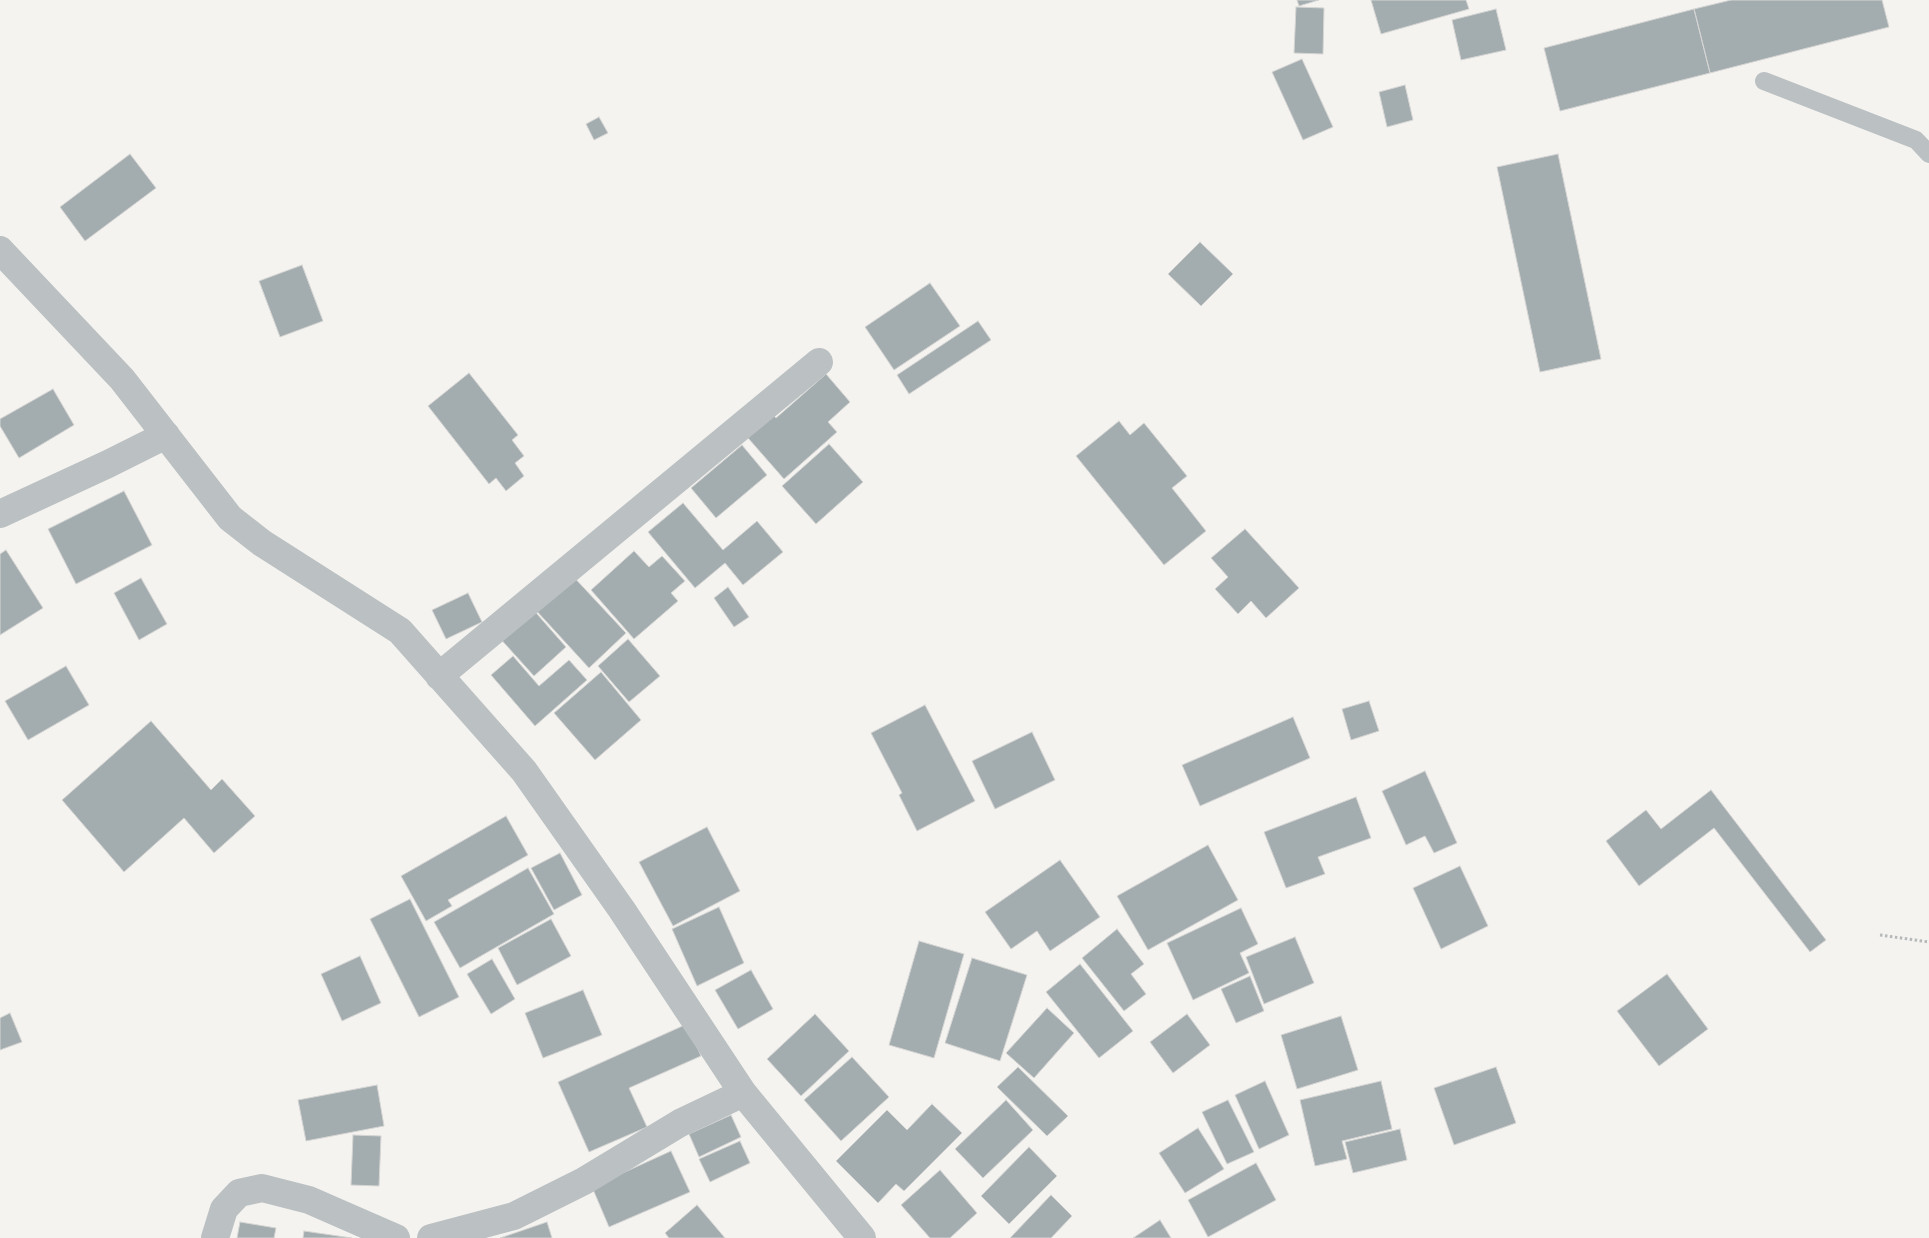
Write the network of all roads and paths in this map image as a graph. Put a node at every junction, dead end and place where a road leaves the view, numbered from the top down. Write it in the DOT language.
graph roads {
  1 [pos="1764,81"];
  2 [pos="1929,154"];
  3 [pos="0,250"];
  4 [pos="820,362"];
  5 [pos="166,435"];
  6 [pos="0,514"];
  7 [pos="439,676"];
  8 [pos="1880,935"];
  9 [pos="1929,942"];
  10 [pos="743,1092"];
  11 [pos="215,1238"];
  12 [pos="396,1238"];
  13 [pos="432,1238"];
  14 [pos="862,1238"];
  1 -- 2 [label="lane"];
  3 -- 5 [label="street"];
  4 -- 7 [label="street"];
  5 -- 6 [label="street"];
  5 -- 7 [label="street"];
  7 -- 10 [label="street"];
  8 -- 9 [label="path"];
  10 -- 13 [label="street"];
  10 -- 14 [label="street"];
  11 -- 12 [label="street"];
}
